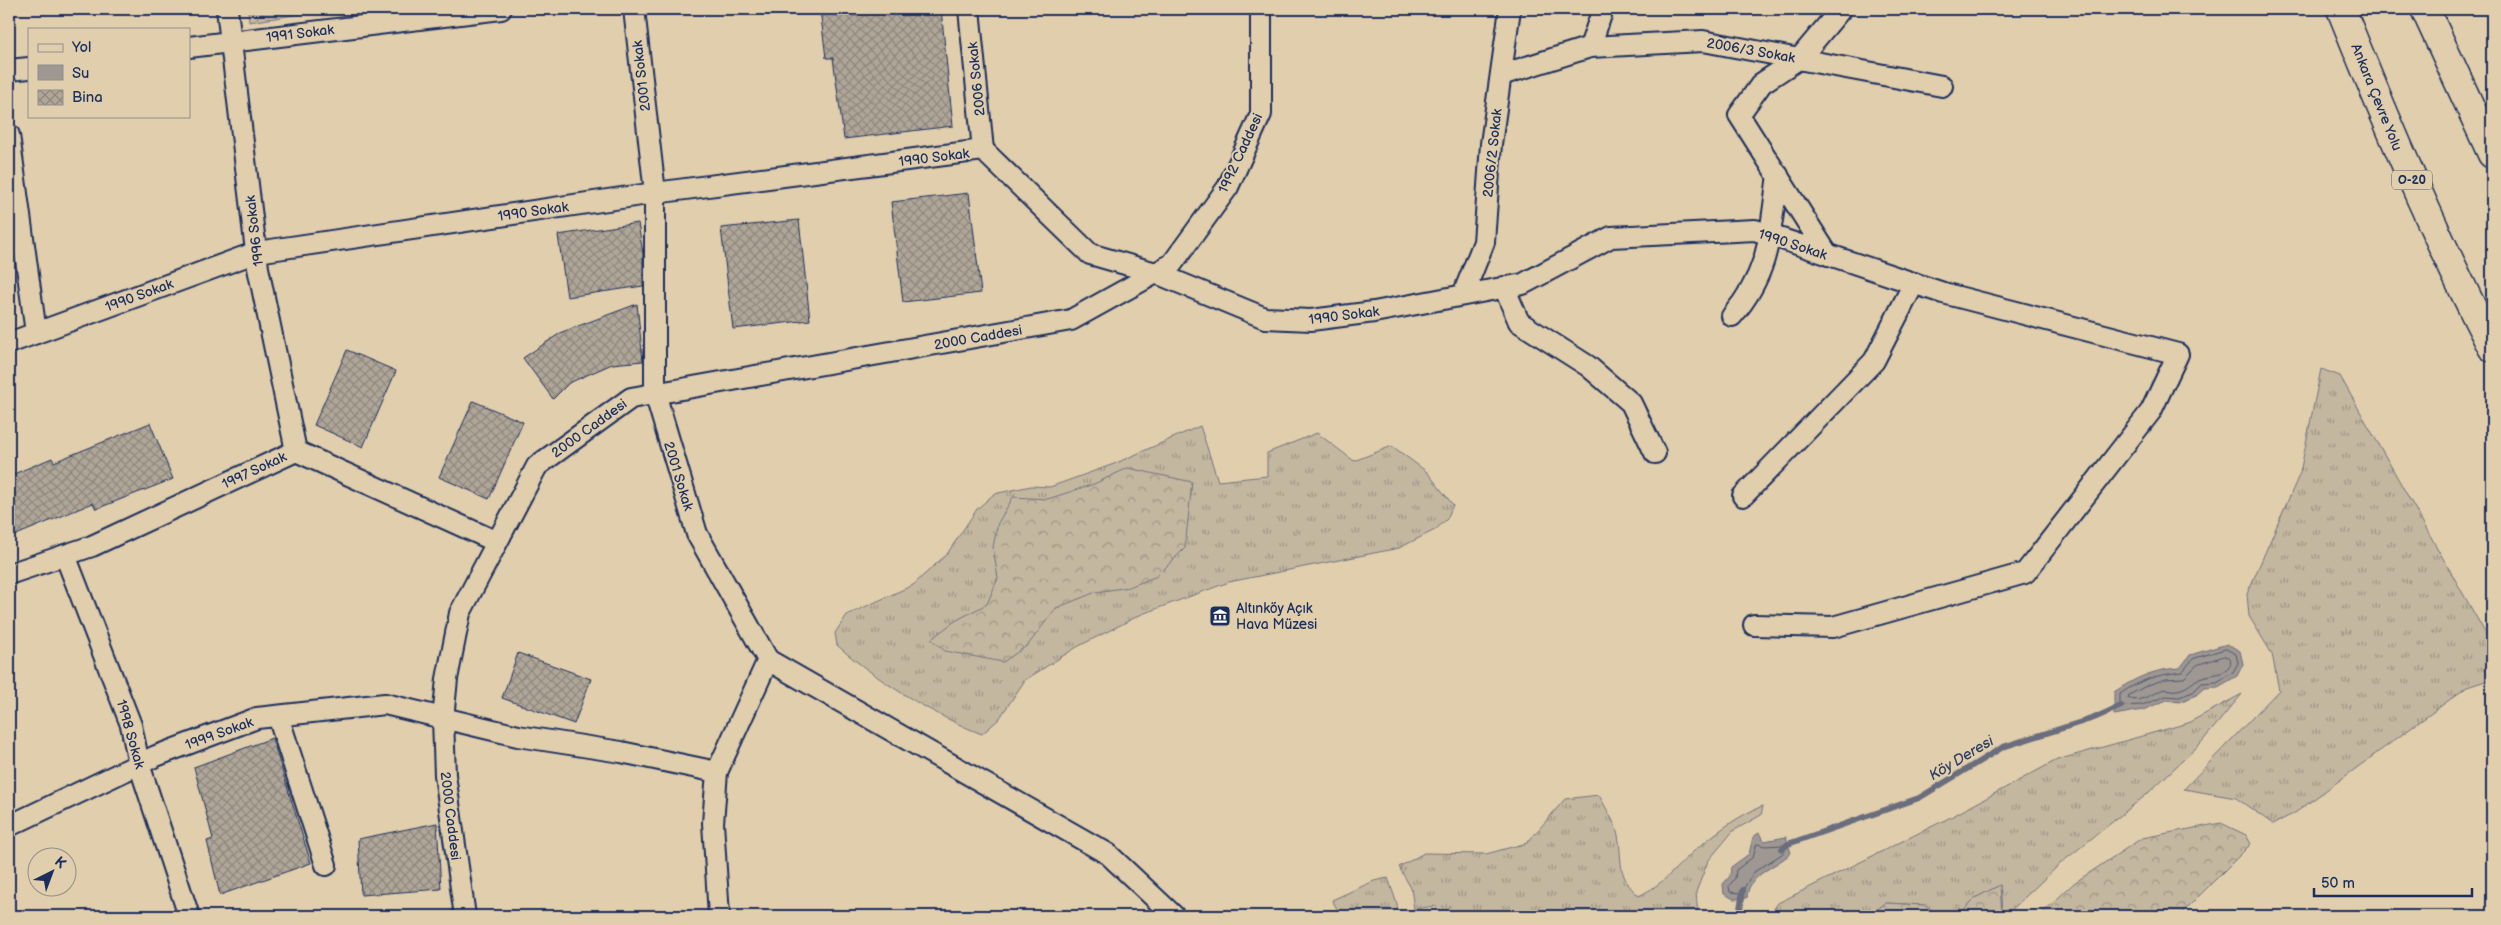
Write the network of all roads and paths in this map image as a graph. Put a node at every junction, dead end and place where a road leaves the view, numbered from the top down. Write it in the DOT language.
graph roads {
  1 [pos="227,9"];
  2 [pos="501,9"];
  3 [pos="634,9"];
  4 [pos="969,9"];
  5 [pos="1260,9"];
  6 [pos="1510,9"];
  7 [pos="1603,9"];
  8 [pos="1841,9"];
  9 [pos="2341,9"];
  10 [pos="2425,9"];
  11 [pos="424,13"];
  12 [pos="233,42"];
  13 [pos="190,47"];
  14 [pos="1590,47"];
  15 [pos="1800,58"];
  16 [pos="28,68"];
  17 [pos="9,70"];
  18 [pos="1501,75"];
  19 [pos="2458,78"];
  20 [pos="1942,86"];
  21 [pos="2492,125"];
  22 [pos="9,135"];
  23 [pos="983,150"];
  24 [pos="2492,154"];
  25 [pos="1778,175"];
  26 [pos="655,193"];
  27 [pos="1769,235"];
  28 [pos="257,252"];
  29 [pos="1828,255"];
  30 [pos="1156,273"];
  31 [pos="1914,283"];
  32 [pos="1504,287"];
  33 [pos="1463,295"];
  34 [pos="1732,316"];
  35 [pos="36,333"];
  36 [pos="2487,337"];
  37 [pos="9,343"];
  38 [pos="2492,371"];
  39 [pos="655,394"];
  40 [pos="296,451"];
  41 [pos="1655,453"];
  42 [pos="1743,496"];
  43 [pos="497,542"];
  44 [pos="65,555"];
  45 [pos="9,574"];
  46 [pos="1754,625"];
  47 [pos="768,660"];
  48 [pos="278,716"];
  49 [pos="443,719"];
  50 [pos="139,764"];
  51 [pos="717,772"];
  52 [pos="9,826"];
  53 [pos="326,865"];
  54 [pos="189,916"];
  55 [pos="465,916"];
  56 [pos="719,916"];
  57 [pos="1174,916"];
  1 -- 12 [label="street, 1996 Sokak"];
  2 -- 11 [label="street, 1991 Sokak"];
  3 -- 26 [label="street, 2001 Sokak"];
  4 -- 23 [label="street, 2006 Sokak"];
  5 -- 30 [label="street, 1992 Caddesi"];
  6 -- 18 [label="street, 2006/2 Sokak"];
  7 -- 14 [label="street"];
  8 -- 15 [label="street"];
  9 -- 36 [label="highway, Ankara Çevre Yolu / O-20"];
  10 -- 19 [label="highway"];
  11 -- 12 [label="street, 1991 Sokak"];
  12 -- 13 [label="street, 1991 Sokak"];
  12 -- 28 [label="street, 1996 Sokak"];
  14 -- 15 [label="street, 2006/3 Sokak"];
  14 -- 18 [label="street, 2006/3 Sokak"];
  15 -- 20 [label="street, 2006/3 Sokak"];
  15 -- 25 [label="street"];
  16 -- 17 [label="street"];
  18 -- 33 [label="street, 2006/2 Sokak"];
  19 -- 21 [label="highway"];
  19 -- 24 [label="highway"];
  22 -- 35 [label="street"];
  23 -- 26 [label="street, 1990 Sokak"];
  23 -- 30 [label="street, 1990 Sokak"];
  25 -- 27 [label="street"];
  25 -- 29 [label="street"];
  26 -- 28 [label="street, 1990 Sokak"];
  26 -- 39 [label="street, 2001 Sokak"];
  27 -- 29 [label="street, 1990 Sokak"];
  27 -- 32 [label="street, 1990 Sokak"];
  27 -- 34 [label="street"];
  28 -- 35 [label="street, 1990 Sokak"];
  28 -- 40 [label="street, 1996 Sokak"];
  29 -- 31 [label="street, 1990 Sokak"];
  30 -- 33 [label="street, 1990 Sokak"];
  30 -- 39 [label="street, 2000 Caddesi"];
  31 -- 42 [label="street"];
  31 -- 46 [label="street, 1990 Sokak"];
  32 -- 33 [label="street, 1990 Sokak"];
  32 -- 41 [label="street"];
  35 -- 37 [label="street, 1990 Sokak"];
  36 -- 38 [label="highway, Ankara Çevre Yolu"];
  39 -- 43 [label="street, 2000 Caddesi"];
  39 -- 47 [label="street, 2001 Sokak"];
  40 -- 43 [label="street, 1997 Sokak"];
  40 -- 44 [label="street, 1997 Sokak"];
  43 -- 49 [label="street, 2000 Caddesi"];
  44 -- 45 [label="street, 1997 Sokak"];
  44 -- 50 [label="street, 1998 Sokak"];
  47 -- 51 [label="street"];
  47 -- 57 [label="street"];
  48 -- 49 [label="street, 1999 Sokak"];
  48 -- 50 [label="street, 1999 Sokak"];
  48 -- 53 [label="street"];
  49 -- 51 [label="street, 1999 Sokak"];
  49 -- 55 [label="street, 2000 Caddesi"];
  50 -- 52 [label="street, 1999 Sokak"];
  50 -- 54 [label="street, 1998 Sokak"];
  51 -- 56 [label="street"];
}
